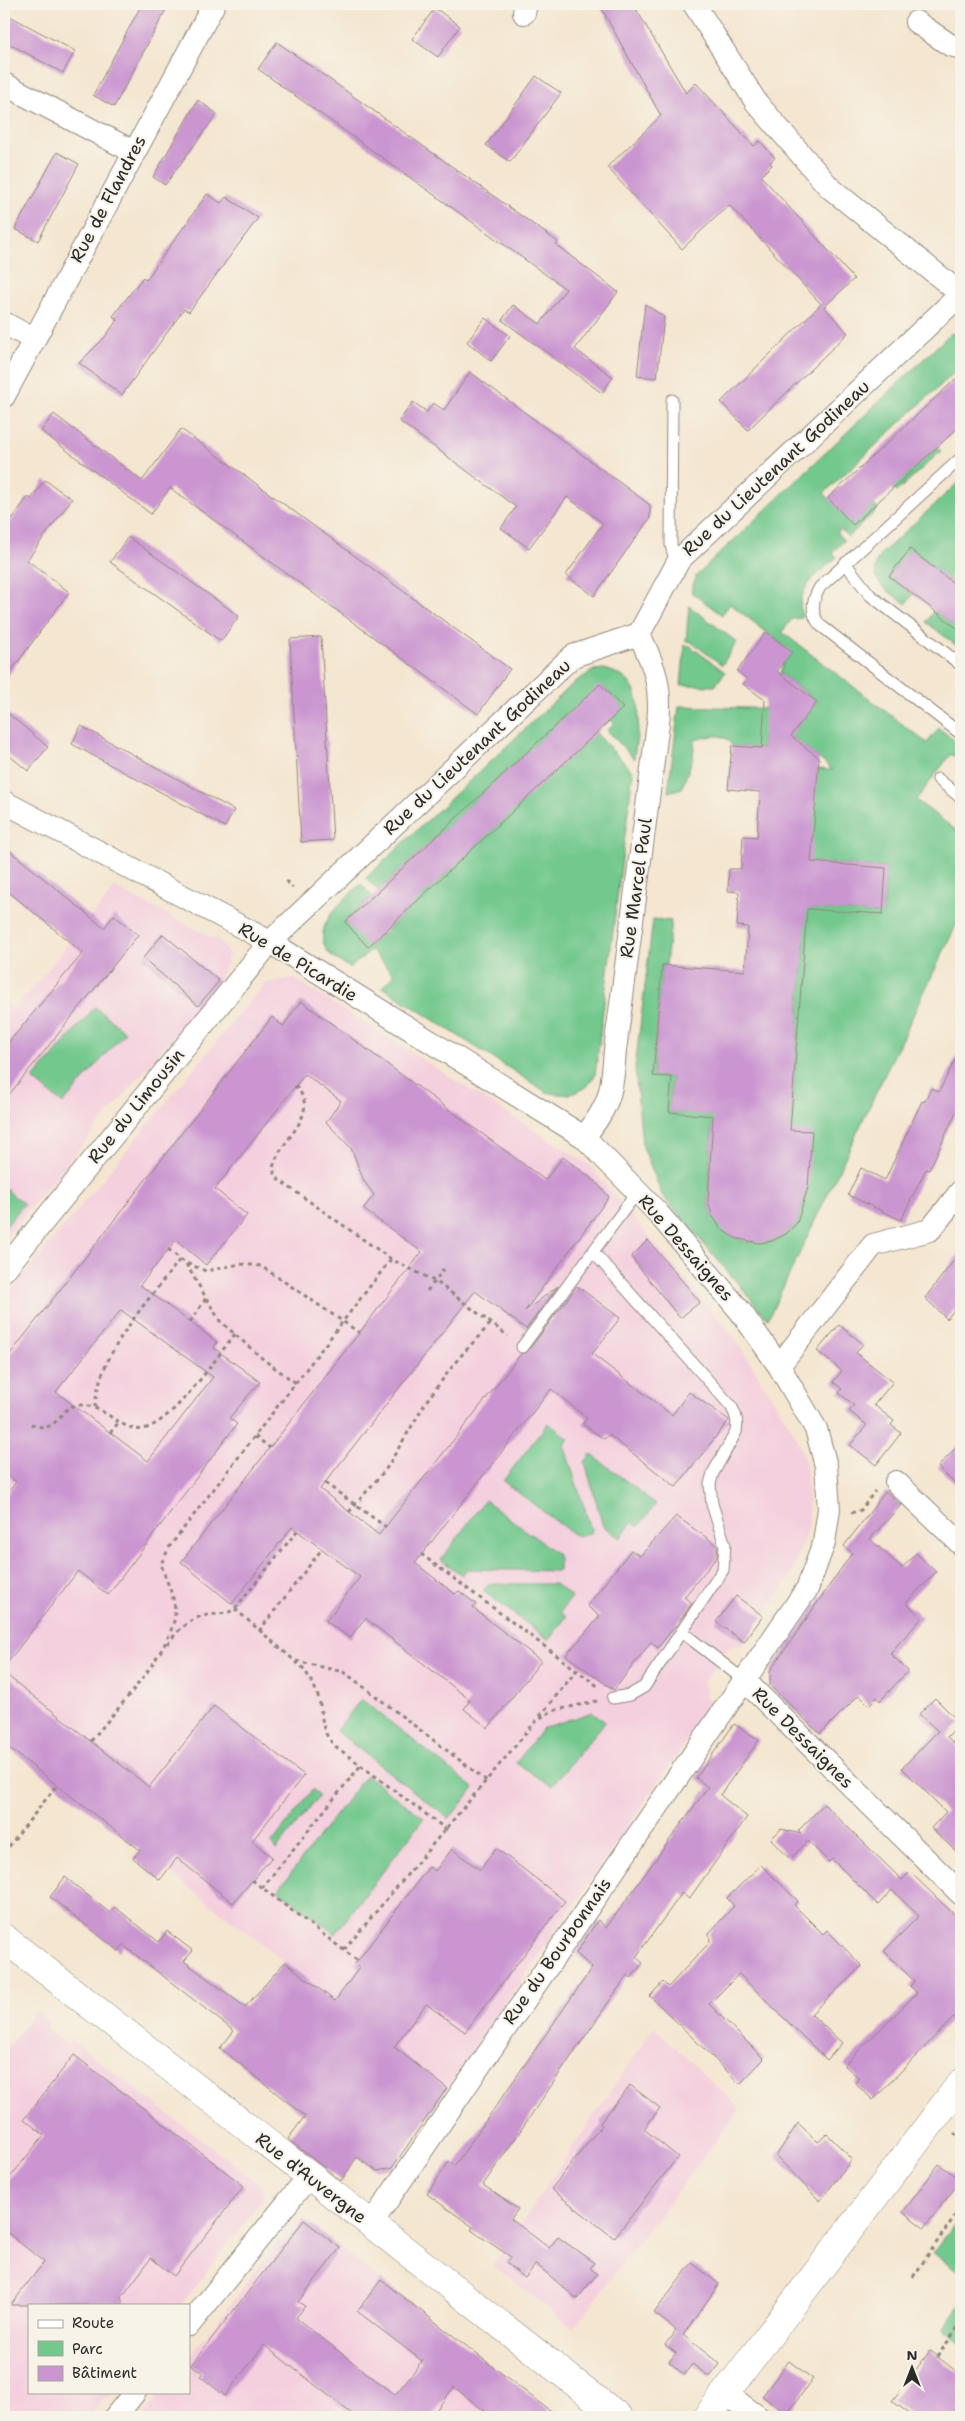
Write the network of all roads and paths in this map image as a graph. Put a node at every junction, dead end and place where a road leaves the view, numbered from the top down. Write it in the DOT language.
graph roads {
  1 [pos="214,4"];
  2 [pos="694,4"];
  3 [pos="916,22"];
  4 [pos="961,48"];
  5 [pos="4,84"];
  6 [pos="134,152"];
  7 [pos="961,294"];
  8 [pos="4,323"];
  9 [pos="33,339"];
  10 [pos="4,396"];
  11 [pos="672,400"];
  12 [pos="961,458"];
  13 [pos="679,560"];
  14 [pos="845,564"];
  15 [pos="639,634"];
  16 [pos="961,665"];
  17 [pos="961,734"];
  18 [pos="938,780"];
  19 [pos="961,798"];
  20 [pos="4,802"];
  21 [pos="286,880"];
  22 [pos="297,892"];
  23 [pos="270,942"];
  24 [pos="295,1086"];
  25 [pos="584,1137"];
  26 [pos="638,1191"];
  27 [pos="961,1191"];
  28 [pos="168,1250"];
  29 [pos="594,1253"];
  30 [pos="180,1259"];
  31 [pos="392,1259"];
  32 [pos="184,1262"];
  33 [pos="444,1269"];
  34 [pos="4,1270"];
  35 [pos="435,1281"];
  36 [pos="427,1291"];
  37 [pos="206,1298"];
  38 [pos="190,1322"];
  39 [pos="343,1322"];
  40 [pos="491,1323"];
  41 [pos="360,1333"];
  42 [pos="235,1334"];
  43 [pos="522,1347"];
  44 [pos="779,1366"];
  45 [pos="296,1383"];
  46 [pos="96,1407"];
  47 [pos="119,1422"];
  48 [pos="31,1424"];
  49 [pos="110,1433"];
  50 [pos="255,1436"];
  51 [pos="270,1448"];
  52 [pos="896,1482"];
  53 [pos="325,1483"];
  54 [pos="355,1505"];
  55 [pos="349,1512"];
  56 [pos="848,1514"];
  57 [pos="386,1527"];
  58 [pos="297,1531"];
  59 [pos="961,1544"];
  60 [pos="322,1549"];
  61 [pos="421,1554"];
  62 [pos="235,1609"];
  63 [pos="259,1631"];
  64 [pos="682,1632"];
  65 [pos="164,1648"];
  66 [pos="291,1658"];
  67 [pos="580,1666"];
  68 [pos="577,1670"];
  69 [pos="744,1680"];
  70 [pos="613,1698"];
  71 [pos="537,1720"];
  72 [pos="91,1742"];
  73 [pos="361,1765"];
  74 [pos="487,1781"];
  75 [pos="57,1785"];
  76 [pos="447,1830"];
  77 [pos="4,1853"];
  78 [pos="252,1880"];
  79 [pos="262,1888"];
  80 [pos="961,1894"];
  81 [pos="4,1938"];
  82 [pos="344,1950"];
  83 [pos="358,1961"];
  84 [pos="961,2083"];
  85 [pos="309,2176"];
  86 [pos="961,2207"];
  87 [pos="371,2224"];
  88 [pos="913,2277"];
  89 [pos="961,2323"];
  90 [pos="190,2324"];
  91 [pos="937,2357"];
  92 [pos="725,2393"];
  93 [pos="133,2394"];
  94 [pos="114,2417"];
  95 [pos="619,2417"];
  96 [pos="707,2417"];
  97 [pos="758,2417"];
  1 -- 6 [label="street, Rue de Flandres"];
  2 -- 7 [label="street"];
  3 -- 4 [label="street"];
  5 -- 6 [label="street"];
  6 -- 9 [label="street, Rue de Flandres"];
  7 -- 13 [label="street, Rue du Lieutenant Godineau"];
  8 -- 9 [label="street"];
  9 -- 10 [label="street, Rue de Flandres"];
  11 -- 13 [label="lane"];
  12 -- 14 [label="lane"];
  13 -- 15 [label="street, Rue du Lieutenant Godineau"];
  14 -- 16 [label="lane"];
  14 -- 17 [label="lane"];
  15 -- 23 [label="street, Rue du Lieutenant Godineau"];
  15 -- 25 [label="street, Rue Marcel Paul"];
  18 -- 19 [label="lane"];
  20 -- 23 [label="street, Rue de Picardie"];
  21 -- 22 [label="path"];
  23 -- 25 [label="street, Rue de Picardie"];
  23 -- 34 [label="street, Rue du Limousin"];
  24 -- 31 [label="path"];
  25 -- 26 [label="street, Rue Dessaignes"];
  26 -- 29 [label="lane"];
  26 -- 44 [label="street, Rue Dessaignes"];
  27 -- 44 [label="street"];
  28 -- 30 [label="path"];
  29 -- 43 [label="lane"];
  29 -- 64 [label="lane"];
  30 -- 32 [label="path"];
  30 -- 46 [label="path"];
  31 -- 35 [label="path"];
  31 -- 39 [label="path"];
  32 -- 37 [label="path"];
  32 -- 39 [label="path"];
  33 -- 35 [label="path"];
  35 -- 36 [label="path"];
  35 -- 40 [label="path"];
  37 -- 38 [label="path"];
  37 -- 42 [label="path"];
  39 -- 41 [label="path"];
  39 -- 45 [label="path"];
  40 -- 43 [label="path"];
  40 -- 54 [label="path"];
  42 -- 45 [label="path"];
  42 -- 47 [label="path"];
  44 -- 69 [label="street, Rue Dessaignes"];
  45 -- 50 [label="path"];
  46 -- 47 [label="path"];
  46 -- 48 [label="path"];
  47 -- 49 [label="path"];
  50 -- 51 [label="path"];
  50 -- 65 [label="path"];
  52 -- 56 [label="path"];
  52 -- 59 [label="street"];
  53 -- 54 [label="path"];
  54 -- 55 [label="path"];
  54 -- 57 [label="path"];
  58 -- 62 [label="path"];
  60 -- 63 [label="path"];
  61 -- 68 [label="path"];
  62 -- 63 [label="path"];
  62 -- 65 [label="path"];
  63 -- 66 [label="path"];
  64 -- 69 [label="lane"];
  64 -- 70 [label="lane"];
  65 -- 72 [label="path"];
  66 -- 73 [label="path"];
  66 -- 74 [label="path"];
  67 -- 68 [label="path"];
  68 -- 70 [label="path"];
  68 -- 71 [label="path"];
  69 -- 80 [label="street, Rue Dessaignes"];
  69 -- 87 [label="street, Rue du Bourbonnais"];
  70 -- 71 [label="path"];
  71 -- 74 [label="path"];
  73 -- 76 [label="path"];
  73 -- 79 [label="path"];
  74 -- 76 [label="path"];
  75 -- 77 [label="path"];
  76 -- 82 [label="path"];
  78 -- 79 [label="path"];
  79 -- 82 [label="path"];
  81 -- 85 [label="main road, Rue d'Auvergne"];
  82 -- 83 [label="path"];
  84 -- 92 [label="main road"];
  85 -- 87 [label="main road, Rue d'Auvergne"];
  85 -- 90 [label="street"];
  86 -- 88 [label="path"];
  87 -- 95 [label="main road, Rue d'Auvergne"];
  89 -- 91 [label="path"];
  92 -- 96 [label="main road"];
  92 -- 97 [label="street"];
  93 -- 94 [label="street"];
}
